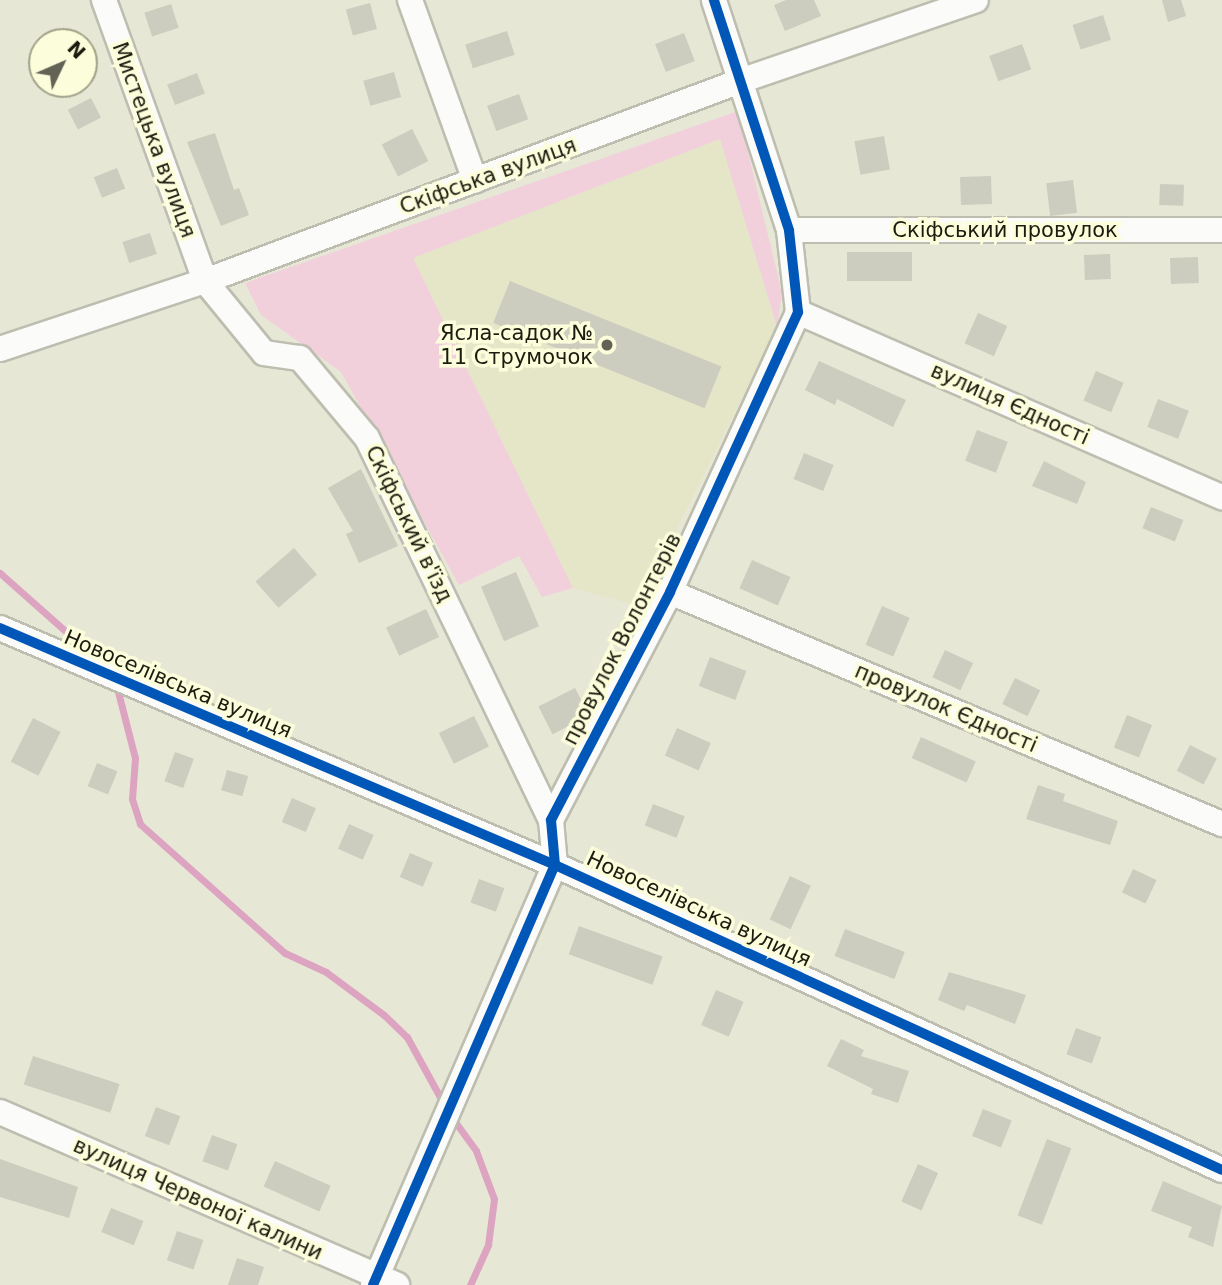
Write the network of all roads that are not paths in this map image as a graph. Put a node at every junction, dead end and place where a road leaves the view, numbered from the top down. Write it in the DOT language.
graph roads {
  1 [pos="104,0"];
  2 [pos="410,0"];
  3 [pos="714,0"];
  4 [pos="976,0"];
  5 [pos="743,80"];
  6 [pos="475,181"];
  7 [pos="789,230"];
  8 [pos="1222,230"];
  9 [pos="205,281"];
  10 [pos="798,312"];
  11 [pos="0,349"];
  12 [pos="1222,496"];
  13 [pos="670,592"];
  14 [pos="0,628"];
  15 [pos="551,820"];
  16 [pos="1222,824"];
  17 [pos="555,865"];
  18 [pos="0,1112"];
  19 [pos="1222,1170"];
  20 [pos="382,1282"];
  1 -- 9 [label="street, Мистецька вулиця"];
  2 -- 6 [label="street"];
  3 -- 5 [label="street"];
  4 -- 5 [label="street, Скіфська вулиця"];
  5 -- 6 [label="street, Скіфська вулиця"];
  5 -- 7 [label="street"];
  6 -- 9 [label="street, Скіфська вулиця"];
  7 -- 8 [label="street, Скіфський провулок"];
  7 -- 10 [label="street"];
  9 -- 11 [label="street, Скіфська вулиця"];
  9 -- 15 [label="street, Скіфський в'їзд"];
  10 -- 12 [label="street, вулиця Єдності"];
  10 -- 13 [label="street, провулок Волонтерів"];
  13 -- 15 [label="street, провулок Волонтерів"];
  13 -- 16 [label="street, провулок Єдності"];
  14 -- 17 [label="street, Новоселівська вулиця"];
  15 -- 17 [label="street"];
  17 -- 19 [label="street, Новоселівська вулиця"];
  17 -- 20 [label="street"];
  18 -- 20 [label="street, вулиця Червоної калини"];
}
